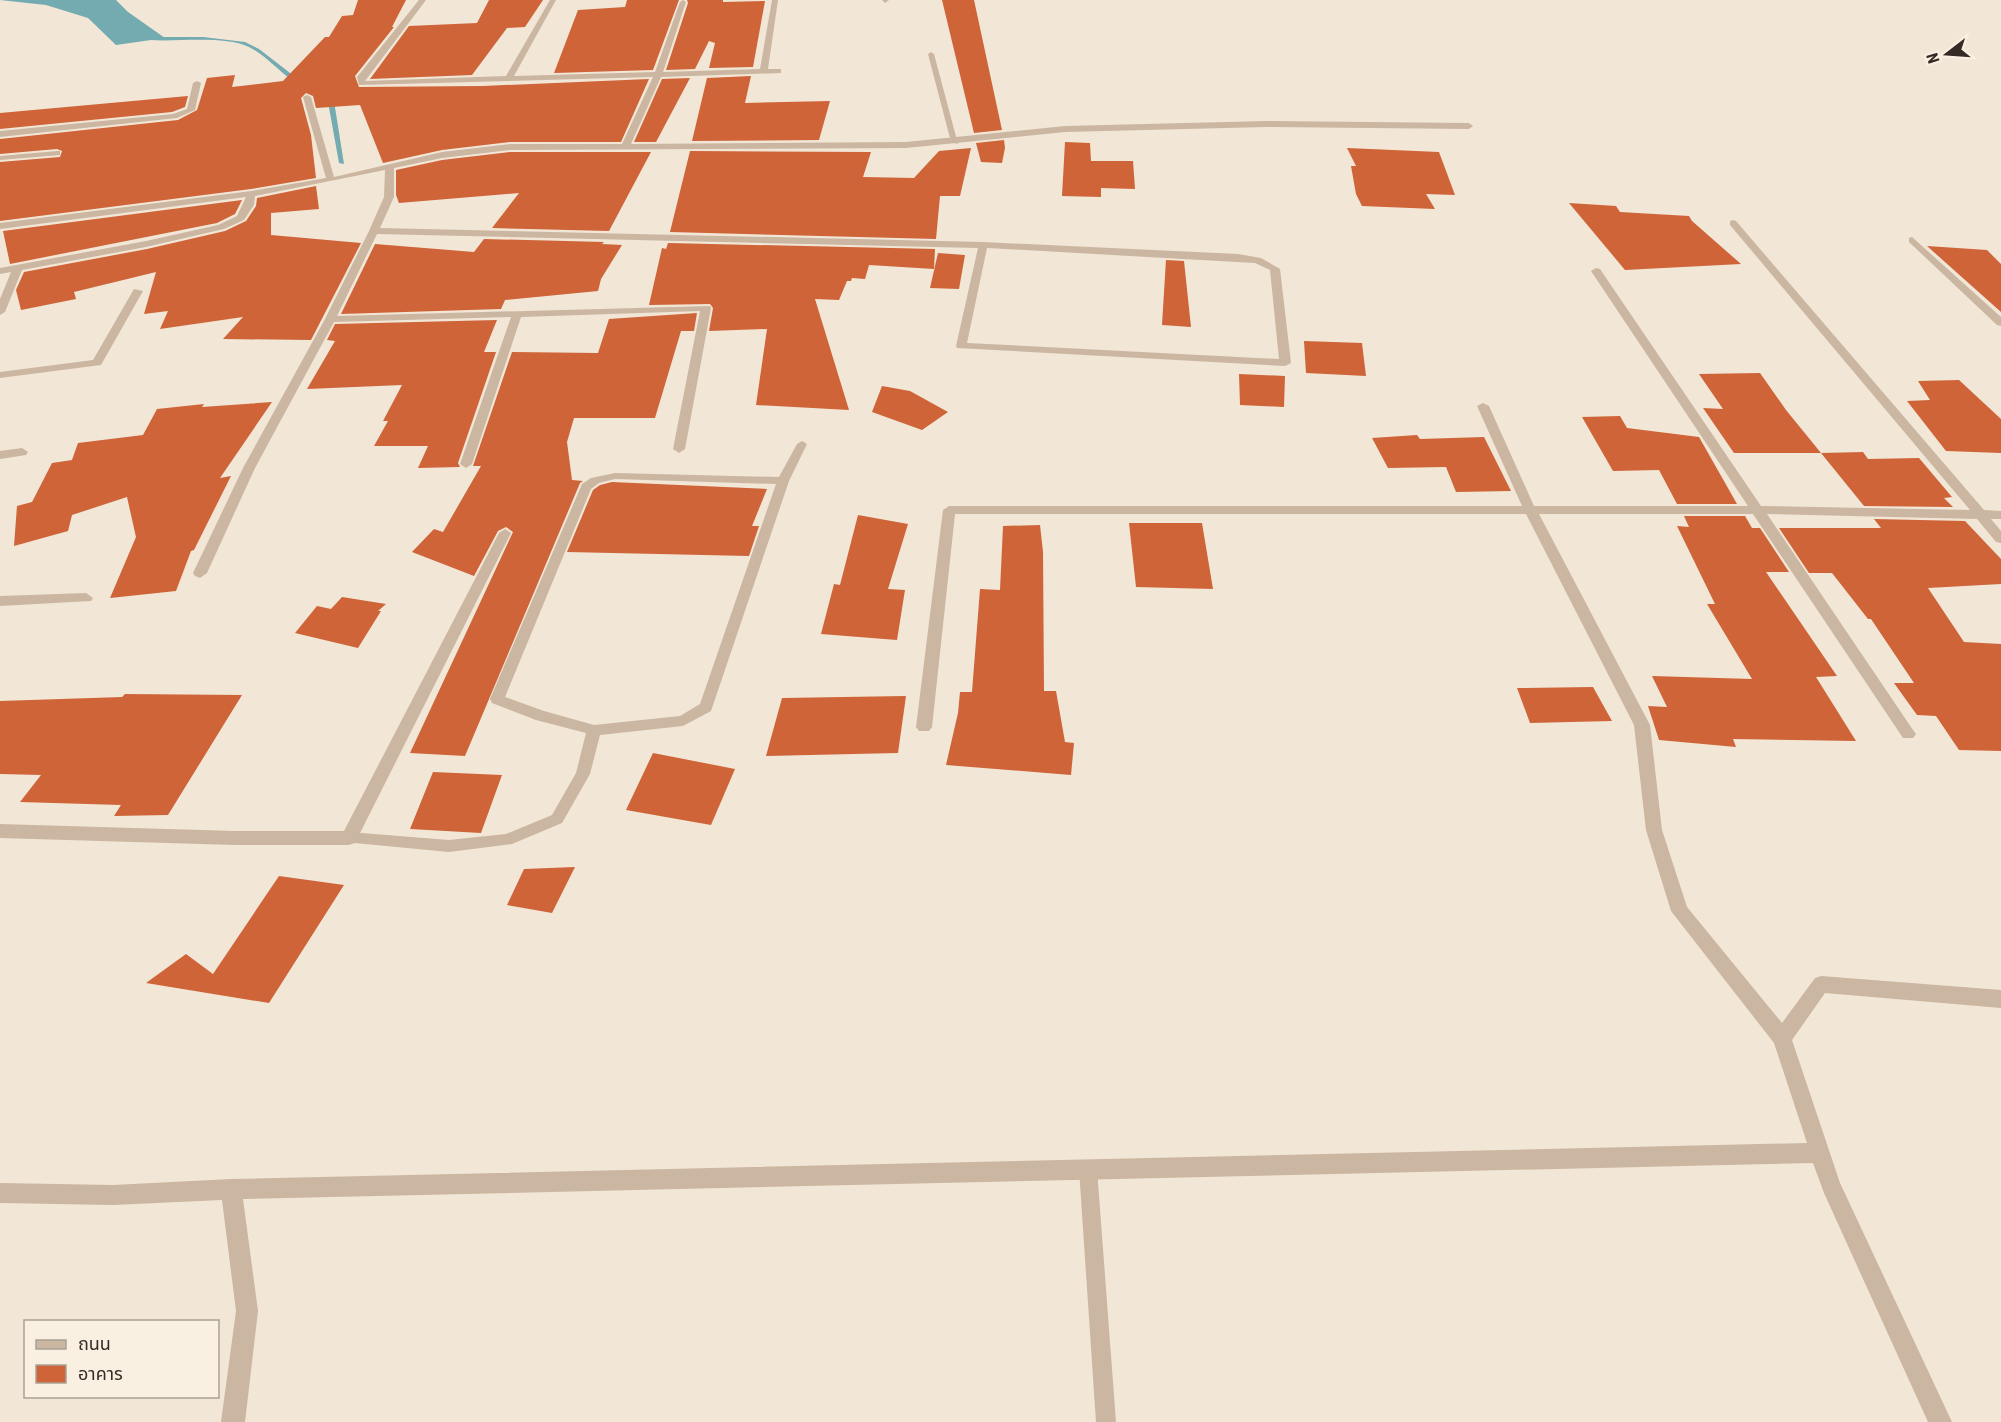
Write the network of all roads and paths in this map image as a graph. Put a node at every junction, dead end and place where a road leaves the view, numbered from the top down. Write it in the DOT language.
graph roads {
  1 [pos="423,0"];
  2 [pos="553,0"];
  3 [pos="775,0"];
  4 [pos="683,2"];
  5 [pos="931,54"];
  6 [pos="764,71"];
  7 [pos="778,71"];
  8 [pos="658,74"];
  9 [pos="510,77"];
  10 [pos="197,83"];
  11 [pos="308,97"];
  12 [pos="1469,126"];
  13 [pos="0,134"];
  14 [pos="955,142"];
  15 [pos="626,145"];
  16 [pos="57,153"];
  17 [pos="0,158"];
  18 [pos="390,168"];
  19 [pos="331,180"];
  20 [pos="251,194"];
  21 [pos="1733,223"];
  22 [pos="0,226"];
  23 [pos="374,231"];
  24 [pos="1912,240"];
  25 [pos="982,245"];
  26 [pos="18,268"];
  27 [pos="0,271"];
  28 [pos="1596,271"];
  29 [pos="138,291"];
  30 [pos="0,312"];
  31 [pos="517,314"];
  32 [pos="330,319"];
  33 [pos="2001,323"];
  34 [pos="0,375"];
  35 [pos="1483,406"];
  36 [pos="802,444"];
  37 [pos="679,449"];
  38 [pos="22,452"];
  39 [pos="0,455"];
  40 [pos="466,464"];
  41 [pos="783,481"];
  42 [pos="1530,510"];
  43 [pos="1755,510"];
  44 [pos="1979,514"];
  45 [pos="2001,515"];
  46 [pos="505,533"];
  47 [pos="2001,539"];
  48 [pos="200,573"];
  49 [pos="86,597"];
  50 [pos="0,601"];
  51 [pos="924,727"];
  52 [pos="594,730"];
  53 [pos="1908,734"];
  54 [pos="0,831"];
  55 [pos="349,838"];
  56 [pos="2001,999"];
  57 [pos="1782,1038"];
  58 [pos="1821,1153"];
  59 [pos="1088,1169"];
  60 [pos="231,1189"];
  61 [pos="0,1193"];
  62 [pos="233,1422"];
  63 [pos="1106,1422"];
  64 [pos="1940,1422"];
  1 -- 9 [label="street"];
  2 -- 9 [label="street"];
  3 -- 6 [label="street"];
  4 -- 8 [label="street"];
  5 -- 14 [label="lane"];
  6 -- 7 [label="street"];
  6 -- 8 [label="street"];
  8 -- 9 [label="street"];
  8 -- 15 [label="street"];
  10 -- 13 [label="street"];
  11 -- 19 [label="street"];
  12 -- 14 [label="street"];
  14 -- 15 [label="street"];
  15 -- 18 [label="street"];
  16 -- 17 [label="lane"];
  18 -- 19 [label="street"];
  18 -- 23 [label="street"];
  19 -- 20 [label="street"];
  20 -- 22 [label="street"];
  20 -- 26 [label="street"];
  21 -- 44 [label="street"];
  23 -- 25 [label="street"];
  23 -- 32 [label="street"];
  24 -- 33 [label="street"];
  25 -- 25 [label="street"];
  26 -- 27 [label="street"];
  26 -- 30 [label="street"];
  28 -- 43 [label="street"];
  29 -- 34 [label="street"];
  31 -- 32 [label="street"];
  31 -- 37 [label="street"];
  31 -- 40 [label="street"];
  32 -- 48 [label="street"];
  35 -- 42 [label="street"];
  36 -- 41 [label="lane"];
  38 -- 39 [label="street"];
  41 -- 52 [label="lane"];
  41 -- 52 [label="lane"];
  42 -- 43 [label="street"];
  42 -- 51 [label="street"];
  42 -- 57 [label="street"];
  43 -- 44 [label="street"];
  43 -- 53 [label="street"];
  44 -- 45 [label="street"];
  44 -- 47 [label="street"];
  46 -- 55 [label="street"];
  49 -- 50 [label="street"];
  52 -- 55 [label="lane"];
  54 -- 55 [label="street"];
  56 -- 57 [label="street"];
  57 -- 58 [label="street"];
  58 -- 59 [label="street"];
  58 -- 64 [label="street"];
  59 -- 60 [label="street"];
  59 -- 63 [label="lane"];
  60 -- 61 [label="street"];
  60 -- 62 [label="street"];
}
